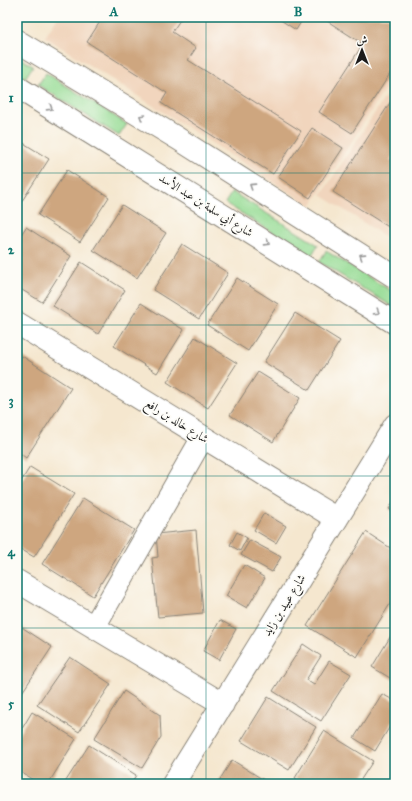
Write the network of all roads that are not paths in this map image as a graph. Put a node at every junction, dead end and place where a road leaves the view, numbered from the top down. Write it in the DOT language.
graph roads {
  1 [pos="17,41"];
  2 [pos="17,87"];
  3 [pos="395,277"];
  4 [pos="17,323"];
  5 [pos="395,323"];
  6 [pos="395,425"];
  7 [pos="203,437"];
  8 [pos="337,520"];
  9 [pos="17,581"];
  10 [pos="94,627"];
  11 [pos="223,704"];
  12 [pos="173,784"];
  3 -- 1 [label="street, one-way"];
  2 -- 5 [label="street, شارع أبي سلمة بن عبد الأسد, one-way"];
  4 -- 7 [label="street, شارع خالد بن رافع"];
  6 -- 8 [label="street, شارع عبيد بن زايد"];
  7 -- 8 [label="street, شارع خالد بن رافع"];
  7 -- 10 [label="street"];
  8 -- 11 [label="street, شارع عبيد بن زايد"];
  9 -- 10 [label="street"];
  10 -- 11 [label="street"];
  11 -- 12 [label="street, شارع عبيد بن زايد"];
}
